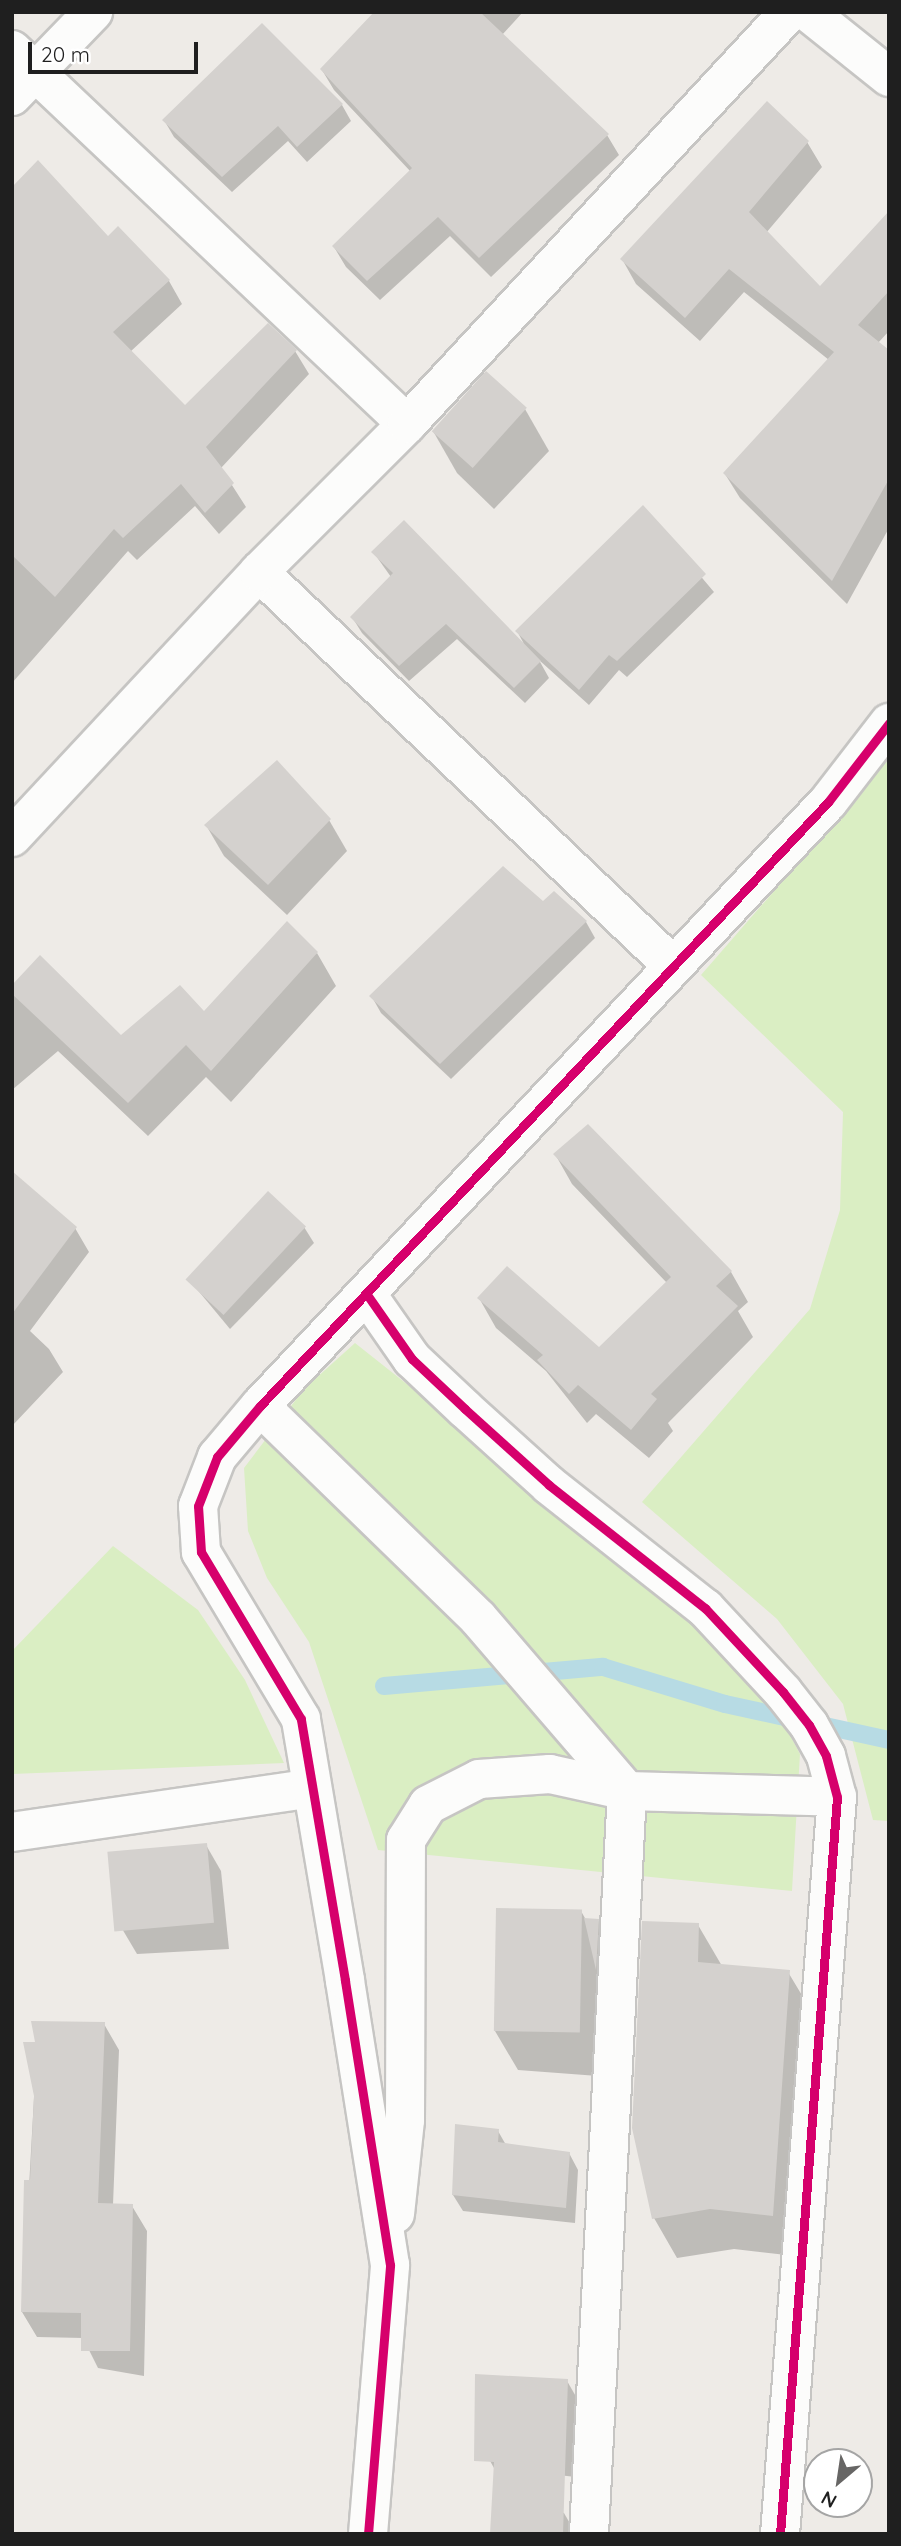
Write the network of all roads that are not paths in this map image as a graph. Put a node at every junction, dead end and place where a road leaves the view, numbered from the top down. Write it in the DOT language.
graph roads {
  1 [pos="93,12"];
  2 [pos="789,12"];
  3 [pos="808,12"];
  4 [pos="20,73"];
  5 [pos="889,77"];
  6 [pos="407,424"];
  7 [pos="259,572"];
  8 [pos="889,723"];
  9 [pos="12,836"];
  10 [pos="671,965"];
  11 [pos="368,1296"];
  12 [pos="260,1406"];
  13 [pos="312,1788"];
  14 [pos="628,1791"];
  15 [pos="837,1797"];
  16 [pos="12,1832"];
  17 [pos="390,2265"];
  18 [pos="368,2534"];
  19 [pos="589,2534"];
  20 [pos="780,2534"];
  1 -- 4 [label="street"];
  2 -- 6 [label="street"];
  3 -- 5 [label="street"];
  4 -- 6 [label="street"];
  6 -- 7 [label="street"];
  7 -- 9 [label="street"];
  7 -- 10 [label="street"];
  8 -- 10 [label="street"];
  10 -- 11 [label="street"];
  11 -- 12 [label="street"];
  11 -- 15 [label="street"];
  12 -- 13 [label="street"];
  12 -- 14 [label="street"];
  13 -- 16 [label="street"];
  13 -- 17 [label="street"];
  14 -- 15 [label="street"];
  14 -- 17 [label="street"];
  14 -- 19 [label="street"];
  15 -- 20 [label="street"];
  17 -- 18 [label="street"];
}
